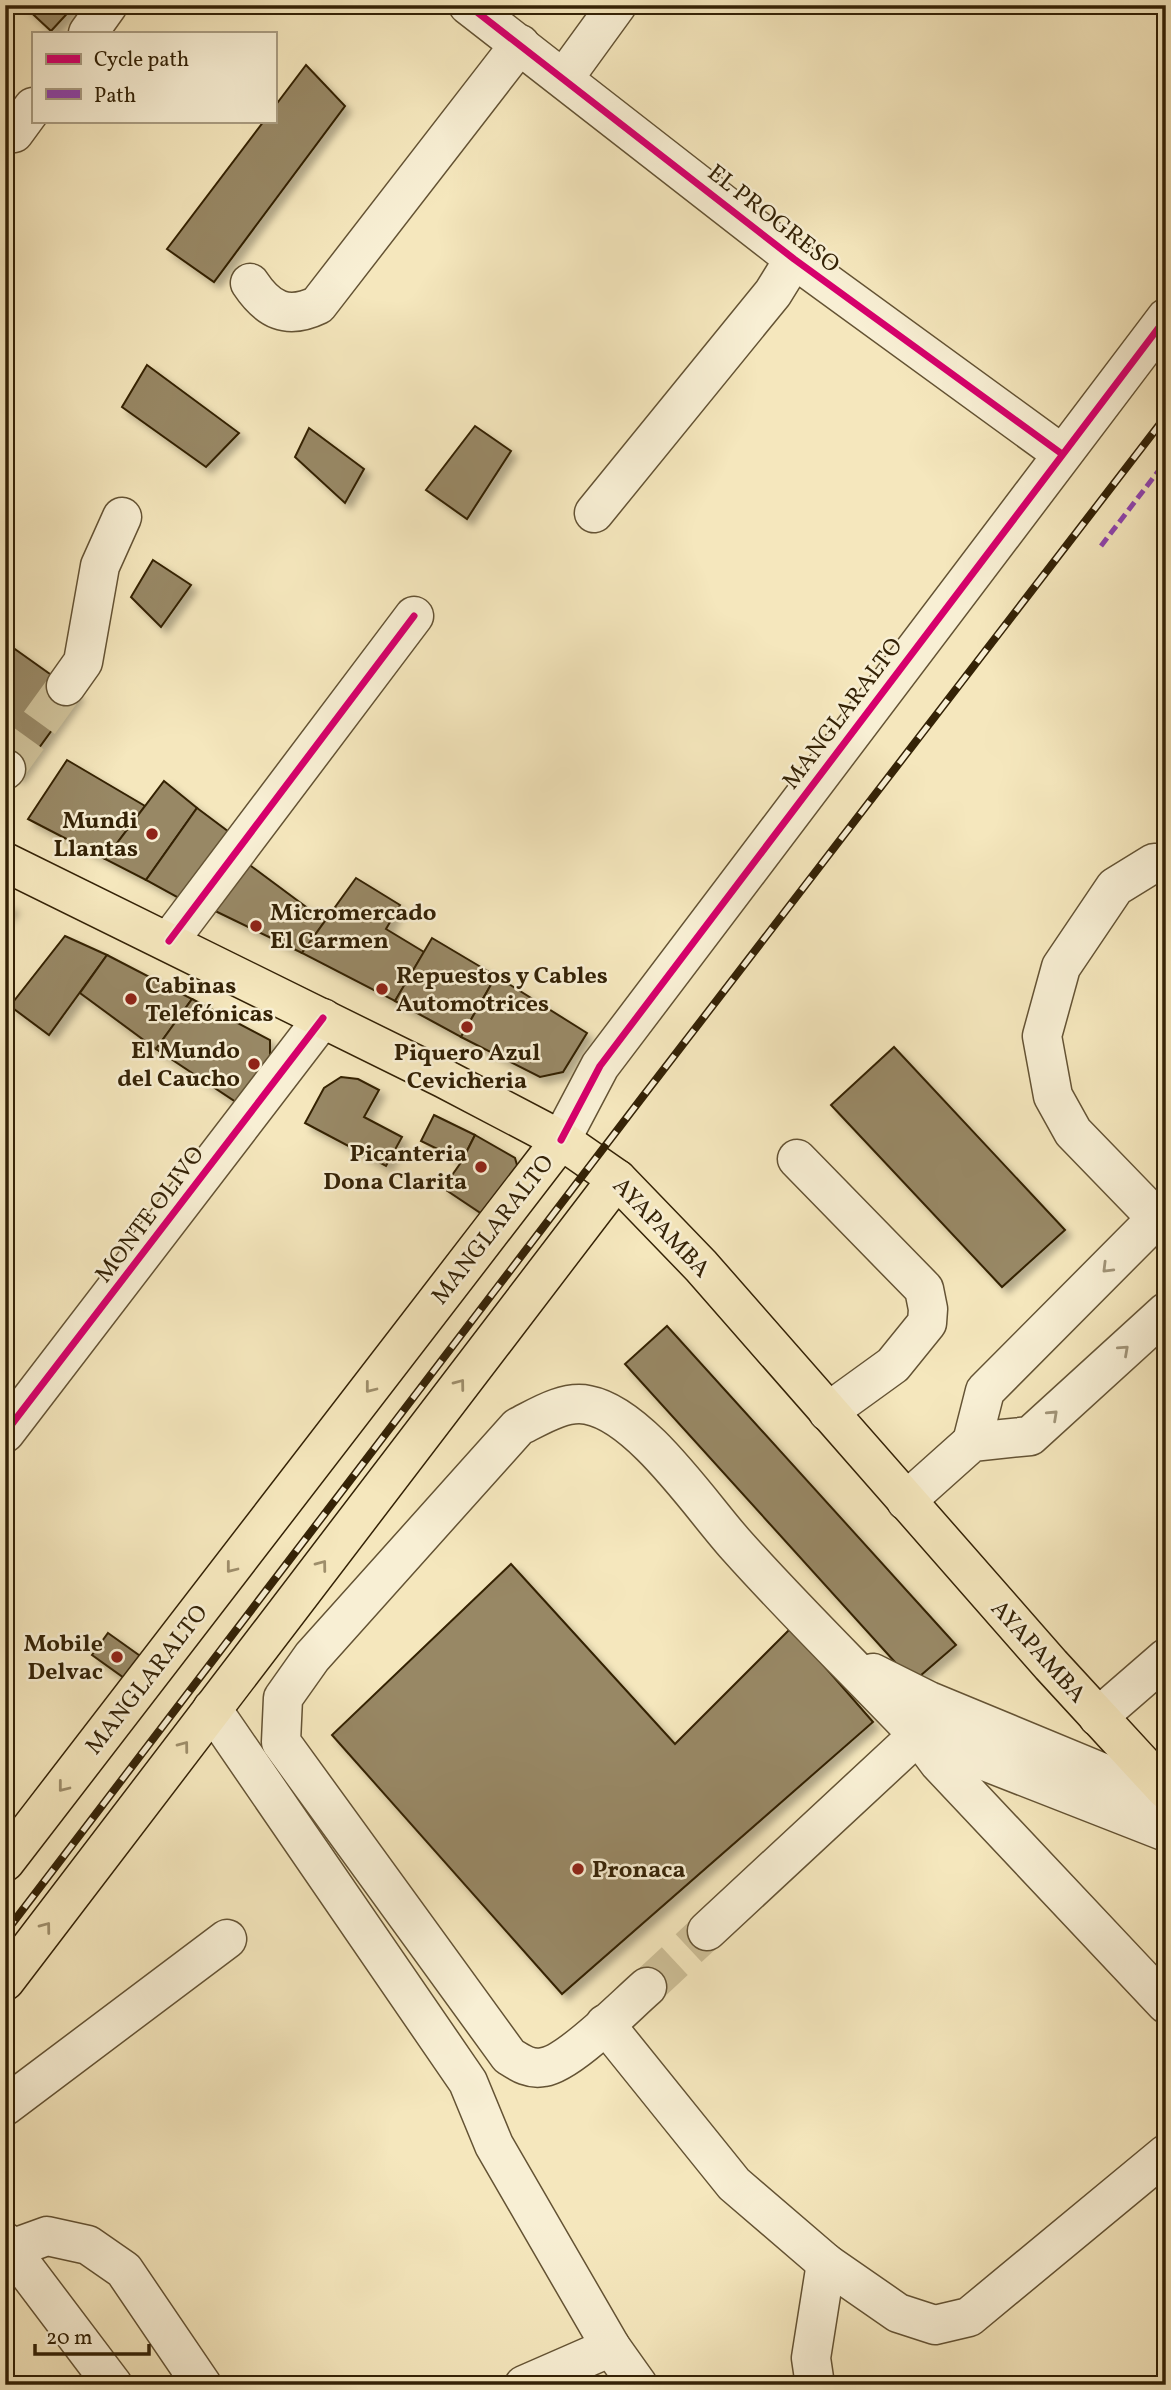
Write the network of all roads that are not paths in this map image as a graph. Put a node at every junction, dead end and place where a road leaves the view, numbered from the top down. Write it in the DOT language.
graph roads {
  1 [pos="108,5"];
  2 [pos="468,5"];
  3 [pos="617,5"];
  4 [pos="89,32"];
  5 [pos="520,44"];
  6 [pos="564,78"];
  7 [pos="794,259"];
  8 [pos="250,283"];
  9 [pos="1166,318"];
  10 [pos="1062,454"];
  11 [pos="594,513"];
  12 [pos="122,517"];
  13 [pos="414,615"];
  14 [pos="66,686"];
  15 [pos="5,862"];
  16 [pos="1166,863"];
  17 [pos="169,942"];
  18 [pos="323,1018"];
  19 [pos="561,1140"];
  20 [pos="797,1159"];
  21 [pos="617,1179"];
  22 [pos="1161,1224"];
  23 [pos="1166,1312"];
  24 [pos="828,1412"];
  25 [pos="5,1433"];
  26 [pos="972,1442"];
  27 [pos="906,1501"];
  28 [pos="1166,1658"];
  29 [pos="846,1660"];
  30 [pos="212,1709"];
  31 [pos="1098,1717"];
  32 [pos="918,1735"];
  33 [pos="1166,1790"];
  34 [pos="1166,1799"];
  35 [pos="1166,1832"];
  36 [pos="5,1862"];
  37 [pos="707,1931"];
  38 [pos="227,1939"];
  39 [pos="5,1981"];
  40 [pos="647,1987"];
  41 [pos="1166,2004"];
  42 [pos="605,2024"];
  43 [pos="5,2106"];
  44 [pos="1166,2154"];
  45 [pos="7,2249"];
  46 [pos="826,2263"];
  47 [pos="611,2347"];
  48 [pos="113,2385"];
  49 [pos="202,2385"];
  50 [pos="524,2385"];
  51 [pos="638,2385"];
  52 [pos="816,2385"];
  1 -- 4 [label="street"];
  2 -- 5 [label="street, EL PROGRESO"];
  3 -- 6 [label="street"];
  5 -- 6 [label="street, EL PROGRESO"];
  5 -- 8 [label="street"];
  6 -- 7 [label="street, EL PROGRESO"];
  7 -- 10 [label="street, EL PROGRESO"];
  7 -- 11 [label="street"];
  9 -- 10 [label="street, MANGLARALTO"];
  10 -- 19 [label="street, MANGLARALTO"];
  12 -- 14 [label="street"];
  13 -- 17 [label="street"];
  15 -- 17 [label="main road, AYAPAMBA"];
  16 -- 22 [label="street"];
  17 -- 18 [label="main road, AYAPAMBA"];
  18 -- 19 [label="main road, AYAPAMBA"];
  18 -- 25 [label="street, MONTE OLIVO"];
  19 -- 21 [label="main road, AYAPAMBA"];
  19 -- 36 [label="main road, MANGLARALTO, one-way"];
  20 -- 24 [label="street"];
  21 -- 24 [label="main road, AYAPAMBA"];
  30 -- 21 [label="main road, one-way"];
  22 -- 26 [label="street, one-way"];
  26 -- 23 [label="street, one-way"];
  24 -- 27 [label="main road, AYAPAMBA"];
  26 -- 27 [label="street"];
  27 -- 31 [label="main road, AYAPAMBA"];
  28 -- 31 [label="street"];
  29 -- 32 [label="street"];
  29 -- 34 [label="street"];
  29 -- 42 [label="street"];
  39 -- 30 [label="main road, one-way"];
  30 -- 47 [label="street"];
  31 -- 33 [label="main road, AYAPAMBA"];
  32 -- 35 [label="street"];
  32 -- 37 [label="street"];
  32 -- 41 [label="street"];
  38 -- 43 [label="street"];
  40 -- 42 [label="street"];
  42 -- 46 [label="street"];
  44 -- 46 [label="street"];
  45 -- 48 [label="street"];
  45 -- 49 [label="street"];
  46 -- 52 [label="street"];
  47 -- 50 [label="street"];
  47 -- 51 [label="street"];
}
